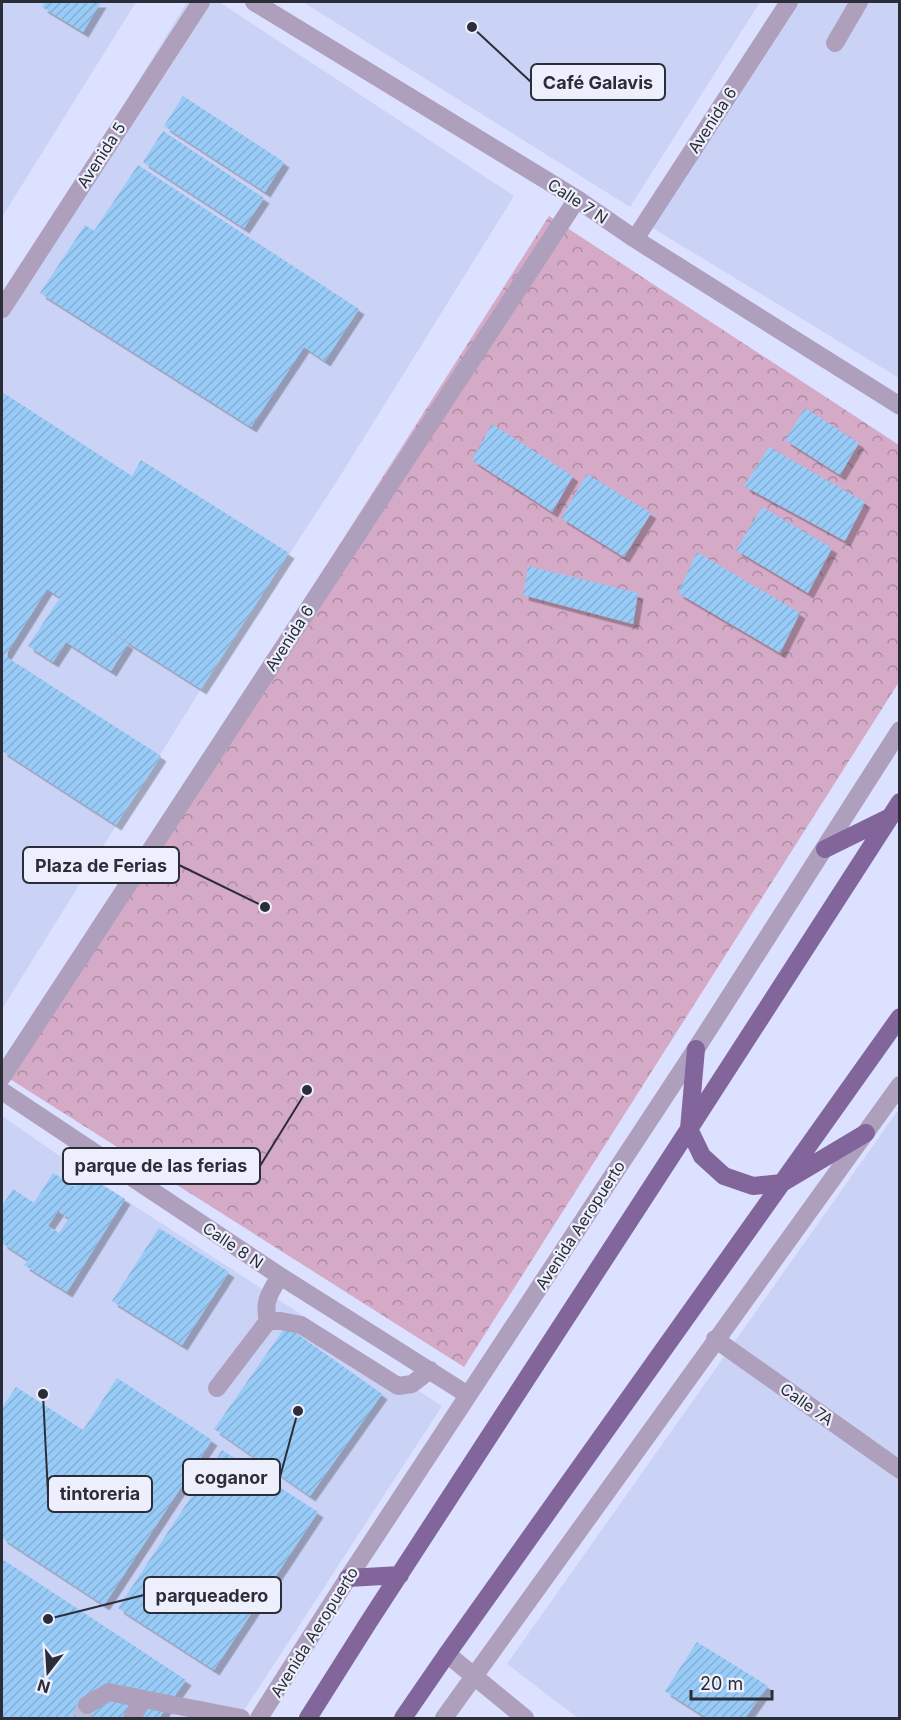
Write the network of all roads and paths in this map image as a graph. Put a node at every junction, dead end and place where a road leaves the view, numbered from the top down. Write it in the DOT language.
graph roads {
  1 [pos="201,2"];
  2 [pos="254,2"];
  3 [pos="789,2"];
  4 [pos="859,2"];
  5 [pos="835,43"];
  6 [pos="578,200"];
  7 [pos="635,239"];
  8 [pos="2,309"];
  9 [pos="900,406"];
  10 [pos="900,730"];
  11 [pos="896,810"];
  12 [pos="825,849"];
  13 [pos="900,1017"];
  14 [pos="696,1049"];
  15 [pos="2,1077"];
  16 [pos="900,1085"];
  17 [pos="2,1090"];
  18 [pos="689,1129"];
  19 [pos="866,1133"];
  20 [pos="782,1183"];
  21 [pos="280,1276"];
  22 [pos="268,1321"];
  23 [pos="715,1339"];
  24 [pos="430,1370"];
  25 [pos="217,1388"];
  26 [pos="468,1395"];
  27 [pos="900,1470"];
  28 [pos="400,1575"];
  29 [pos="348,1578"];
  30 [pos="447,1654"];
  31 [pos="474,1677"];
  32 [pos="143,1699"];
  33 [pos="87,1705"];
  34 [pos="132,1719"];
  35 [pos="241,1719"];
  36 [pos="259,1719"];
  37 [pos="308,1719"];
  38 [pos="403,1719"];
  39 [pos="444,1719"];
  40 [pos="525,1719"];
  1 -- 8 [label="street, Avenida 5"];
  2 -- 6 [label="street, Calle 7 N"];
  3 -- 7 [label="street, Avenida 6"];
  4 -- 5 [label="street"];
  6 -- 7 [label="street, Calle 7 N"];
  6 -- 15 [label="street, Avenida 6"];
  7 -- 9 [label="street, Calle 7 N"];
  10 -- 12 [label="street, Avenida Aeropuerto"];
  11 -- 12 [label="main road"];
  11 -- 18 [label="main road"];
  12 -- 14 [label="street, Avenida Aeropuerto"];
  13 -- 20 [label="main road"];
  14 -- 18 [label="main road"];
  14 -- 26 [label="street, Avenida Aeropuerto"];
  16 -- 19 [label="street"];
  17 -- 21 [label="street, Calle 8 N"];
  18 -- 20 [label="main road"];
  18 -- 28 [label="main road"];
  19 -- 20 [label="main road"];
  19 -- 23 [label="street"];
  20 -- 30 [label="main road"];
  21 -- 22 [label="street"];
  21 -- 24 [label="street, Calle 8 N"];
  22 -- 24 [label="street"];
  22 -- 25 [label="street"];
  23 -- 27 [label="street, Calle 7A"];
  23 -- 31 [label="street"];
  24 -- 26 [label="street, Calle 8 N"];
  26 -- 29 [label="street, Avenida Aeropuerto"];
  28 -- 29 [label="main road"];
  28 -- 37 [label="main road"];
  29 -- 36 [label="street, Avenida Aeropuerto"];
  30 -- 31 [label="street"];
  30 -- 38 [label="main road"];
  31 -- 39 [label="street"];
  31 -- 40 [label="street"];
  32 -- 33 [label="street"];
  32 -- 34 [label="street"];
  32 -- 35 [label="street"];
}
